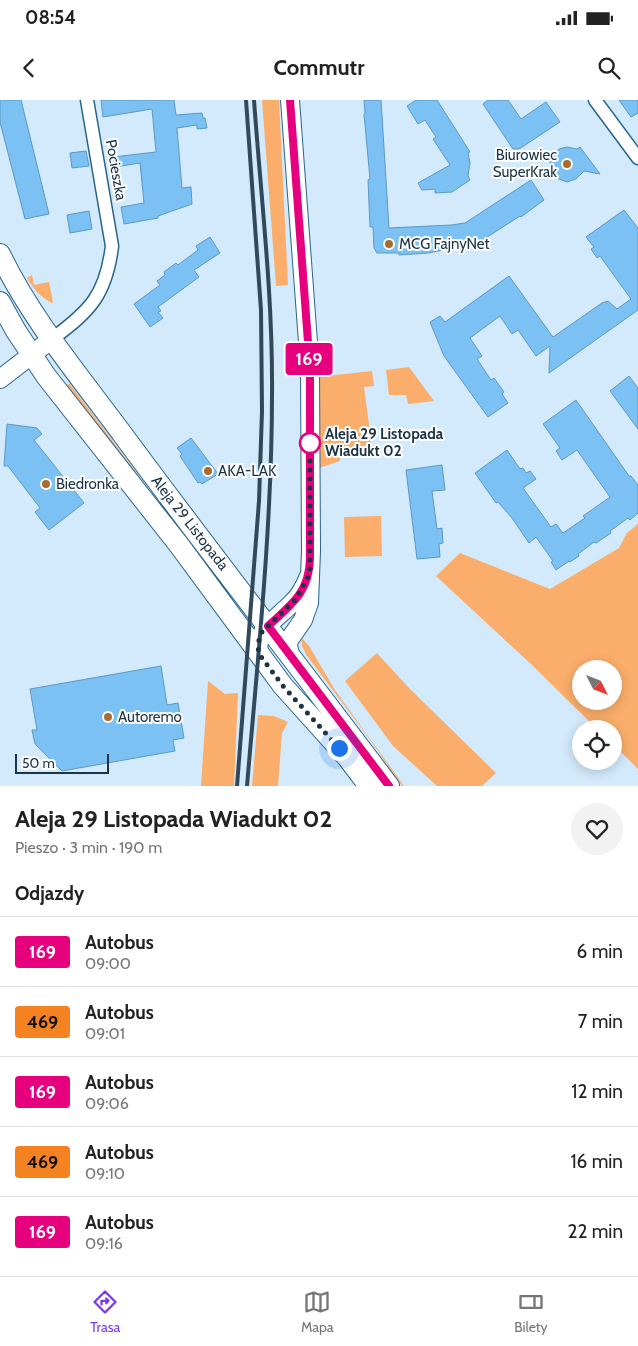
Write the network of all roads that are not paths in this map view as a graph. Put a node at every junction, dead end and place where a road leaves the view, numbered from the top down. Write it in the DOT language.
graph roads {
  1 [pos="87,100"];
  2 [pos="290,100"];
  3 [pos="595,100"];
  4 [pos="638,158"];
  5 [pos="0,254"];
  6 [pos="0,302"];
  7 [pos="52,339"];
  8 [pos="31,354"];
  9 [pos="0,379"];
  10 [pos="310,573"];
  11 [pos="274,642"];
  12 [pos="369,786"];
  13 [pos="389,786"];
  1 -- 7 [label="street, Pocieszka"];
  2 -- 10 [label="street"];
  3 -- 4 [label="street"];
  5 -- 7 [label="main road, Aleja 29 Listopada"];
  6 -- 8 [label="main road, Aleja 29 Listopada"];
  7 -- 8 [label="street"];
  7 -- 11 [label="main road, Aleja 29 Listopada"];
  8 -- 9 [label="street"];
  8 -- 11 [label="main road, Aleja 29 Listopada"];
  10 -- 11 [label="street"];
  10 -- 11 [label="street"];
  11 -- 12 [label="main road, Aleja 29 Listopada"];
  11 -- 13 [label="main road, Aleja 29 Listopada"];
}
